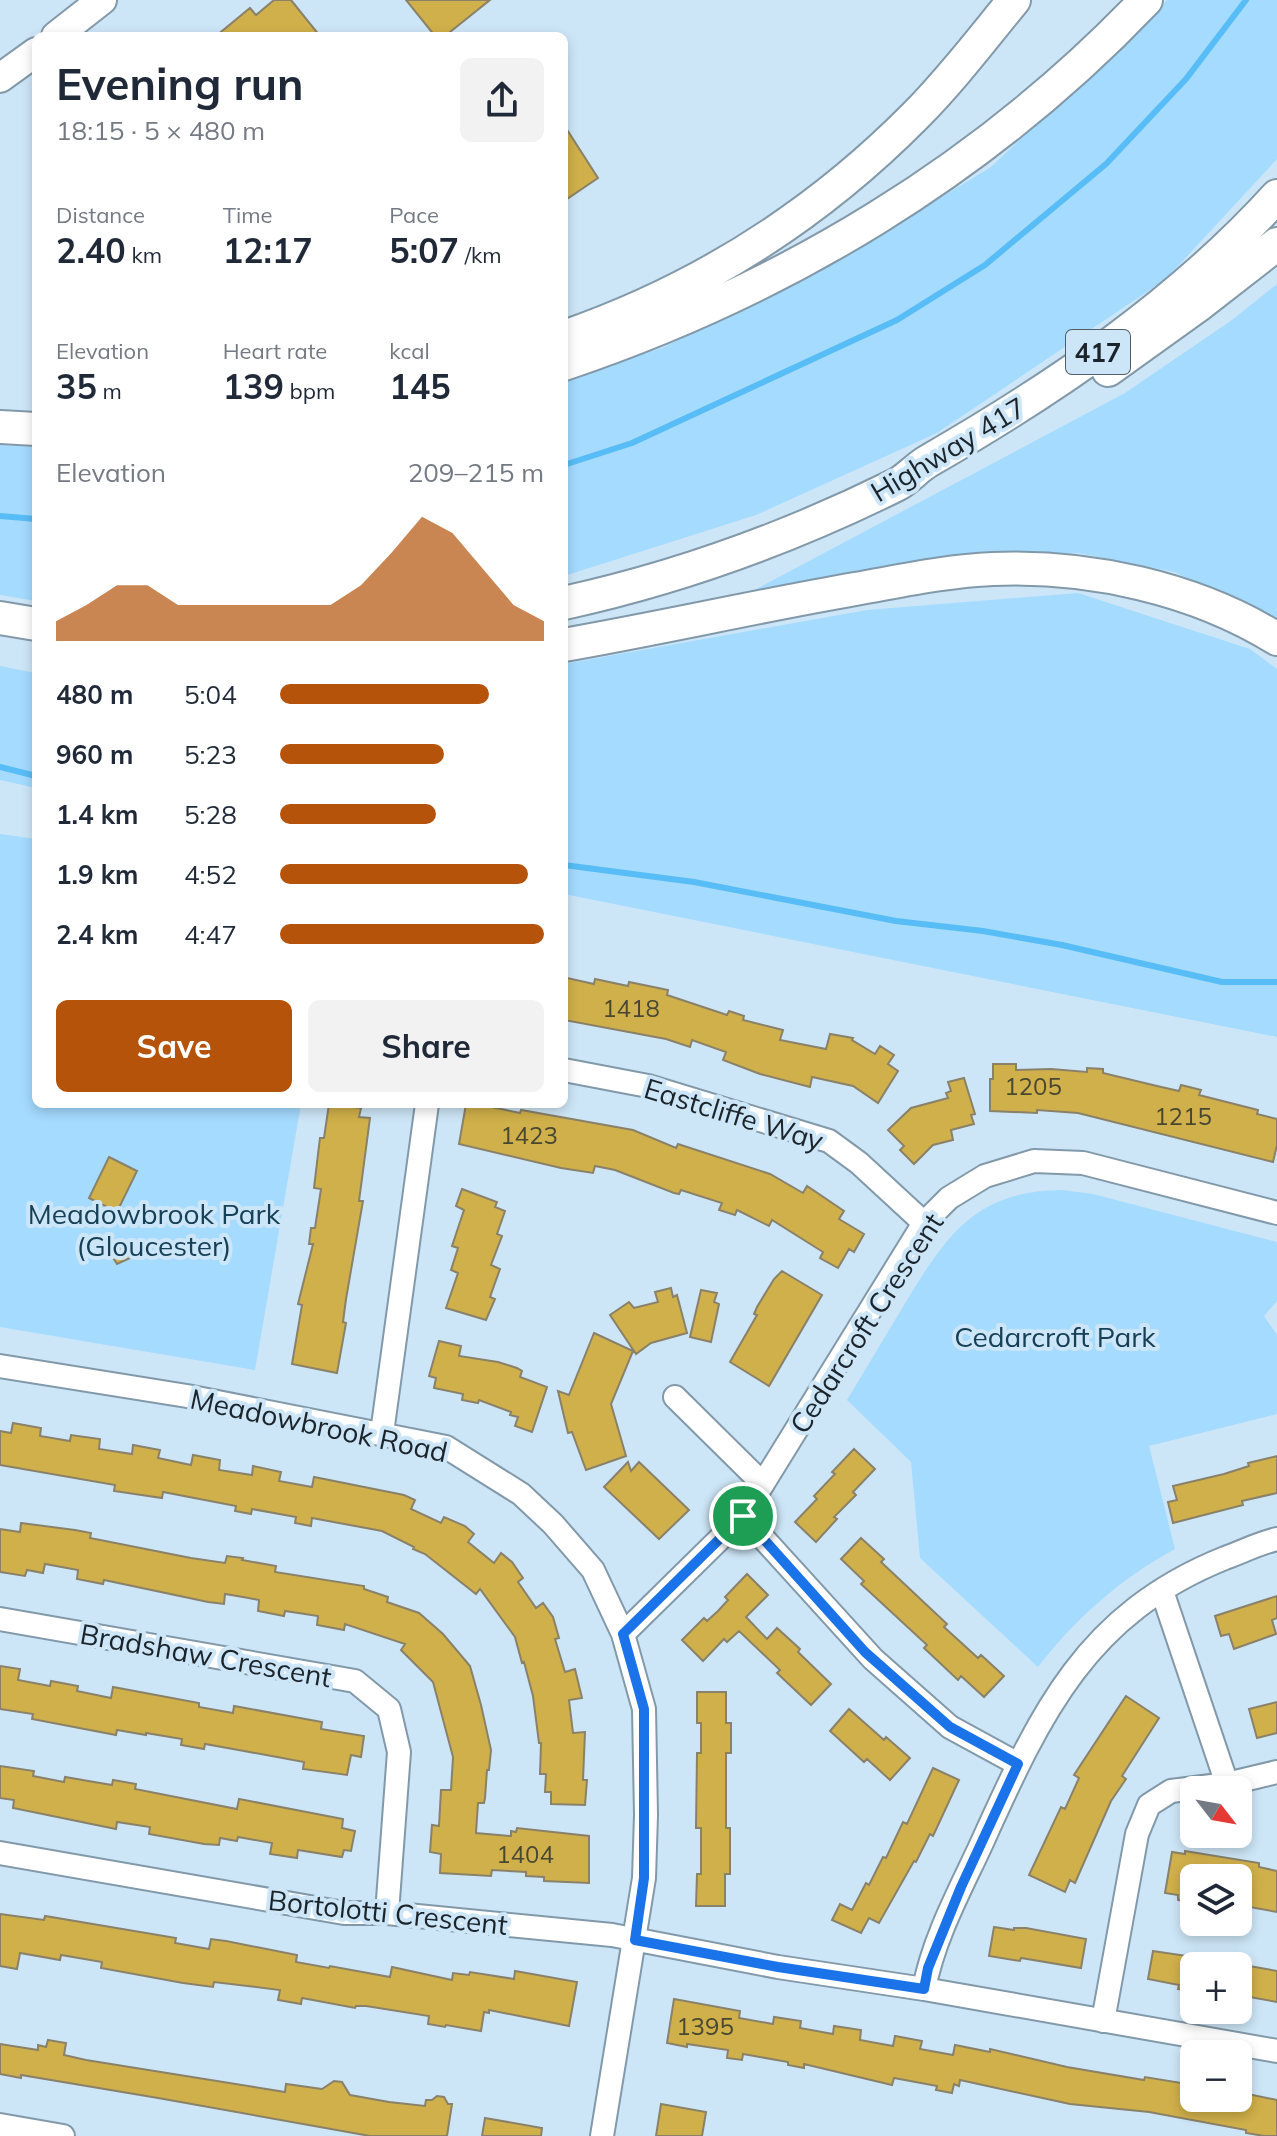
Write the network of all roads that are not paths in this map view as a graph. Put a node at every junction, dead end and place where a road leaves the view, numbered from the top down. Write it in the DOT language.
graph roads {
  1 [pos="102,0"];
  2 [pos="1014,0"];
  3 [pos="1146,0"];
  4 [pos="61,32"];
  5 [pos="32,55"];
  6 [pos="0,78"];
  7 [pos="1277,196"];
  8 [pos="1277,244"];
  9 [pos="568,336"];
  10 [pos="568,363"];
  11 [pos="0,427"];
  12 [pos="32,429"];
  13 [pos="900,484"];
  14 [pos="568,602"];
  15 [pos="0,618"];
  16 [pos="32,623"];
  17 [pos="1277,639"];
  18 [pos="568,644"];
  19 [pos="568,1071"];
  20 [pos="426,1108"];
  21 [pos="1277,1213"];
  22 [pos="924,1223"];
  23 [pos="0,1366"];
  24 [pos="675,1397"];
  25 [pos="382,1433"];
  26 [pos="763,1484"];
  27 [pos="743,1516"];
  28 [pos="1277,1539"];
  29 [pos="1162,1591"];
  30 [pos="0,1619"];
  31 [pos="623,1634"];
  32 [pos="1018,1764"];
  33 [pos="1277,1772"];
  34 [pos="1224,1776"];
  35 [pos="1252,1778"];
  36 [pos="1180,1790"];
  37 [pos="0,1853"];
  38 [pos="387,1913"];
  39 [pos="635,1940"];
  40 [pos="924,1989"];
  41 [pos="1103,2021"];
  42 [pos="1277,2051"];
  43 [pos="0,2125"];
  44 [pos="63,2136"];
  45 [pos="602,2136"];
  1 -- 4 [label="main road"];
  2 -- 9 [label="highway"];
  3 -- 10 [label="highway"];
  5 -- 6 [label="main road"];
  7 -- 13 [label="highway, Highway 417 / 417"];
  8 -- 13 [label="highway"];
  11 -- 12 [label="highway"];
  13 -- 14 [label="highway, Highway 417 / 417"];
  15 -- 16 [label="highway"];
  17 -- 18 [label="highway"];
  19 -- 22 [label="street, Eastcliffe Way"];
  20 -- 25 [label="street"];
  21 -- 22 [label="street, Cedarcroft Crescent"];
  22 -- 26 [label="street, Cedarcroft Crescent"];
  23 -- 25 [label="street, Meadowbrook Road"];
  24 -- 26 [label="street"];
  25 -- 31 [label="street, Meadowbrook Road"];
  26 -- 27 [label="street, Cedarcroft Crescent"];
  27 -- 31 [label="street, Cedarcroft Crescent"];
  27 -- 32 [label="street"];
  28 -- 29 [label="street"];
  29 -- 32 [label="street"];
  29 -- 34 [label="street"];
  30 -- 38 [label="street, Bradshaw Crescent"];
  31 -- 39 [label="street, Meadowbrook Road"];
  32 -- 40 [label="street"];
  33 -- 35 [label="street"];
  36 -- 41 [label="street"];
  37 -- 38 [label="street, Bortolotti Crescent"];
  38 -- 39 [label="street, Bortolotti Crescent"];
  39 -- 40 [label="street"];
  39 -- 45 [label="street, Meadowbrook Road"];
  40 -- 41 [label="street"];
  41 -- 42 [label="street"];
  43 -- 44 [label="street"];
}
